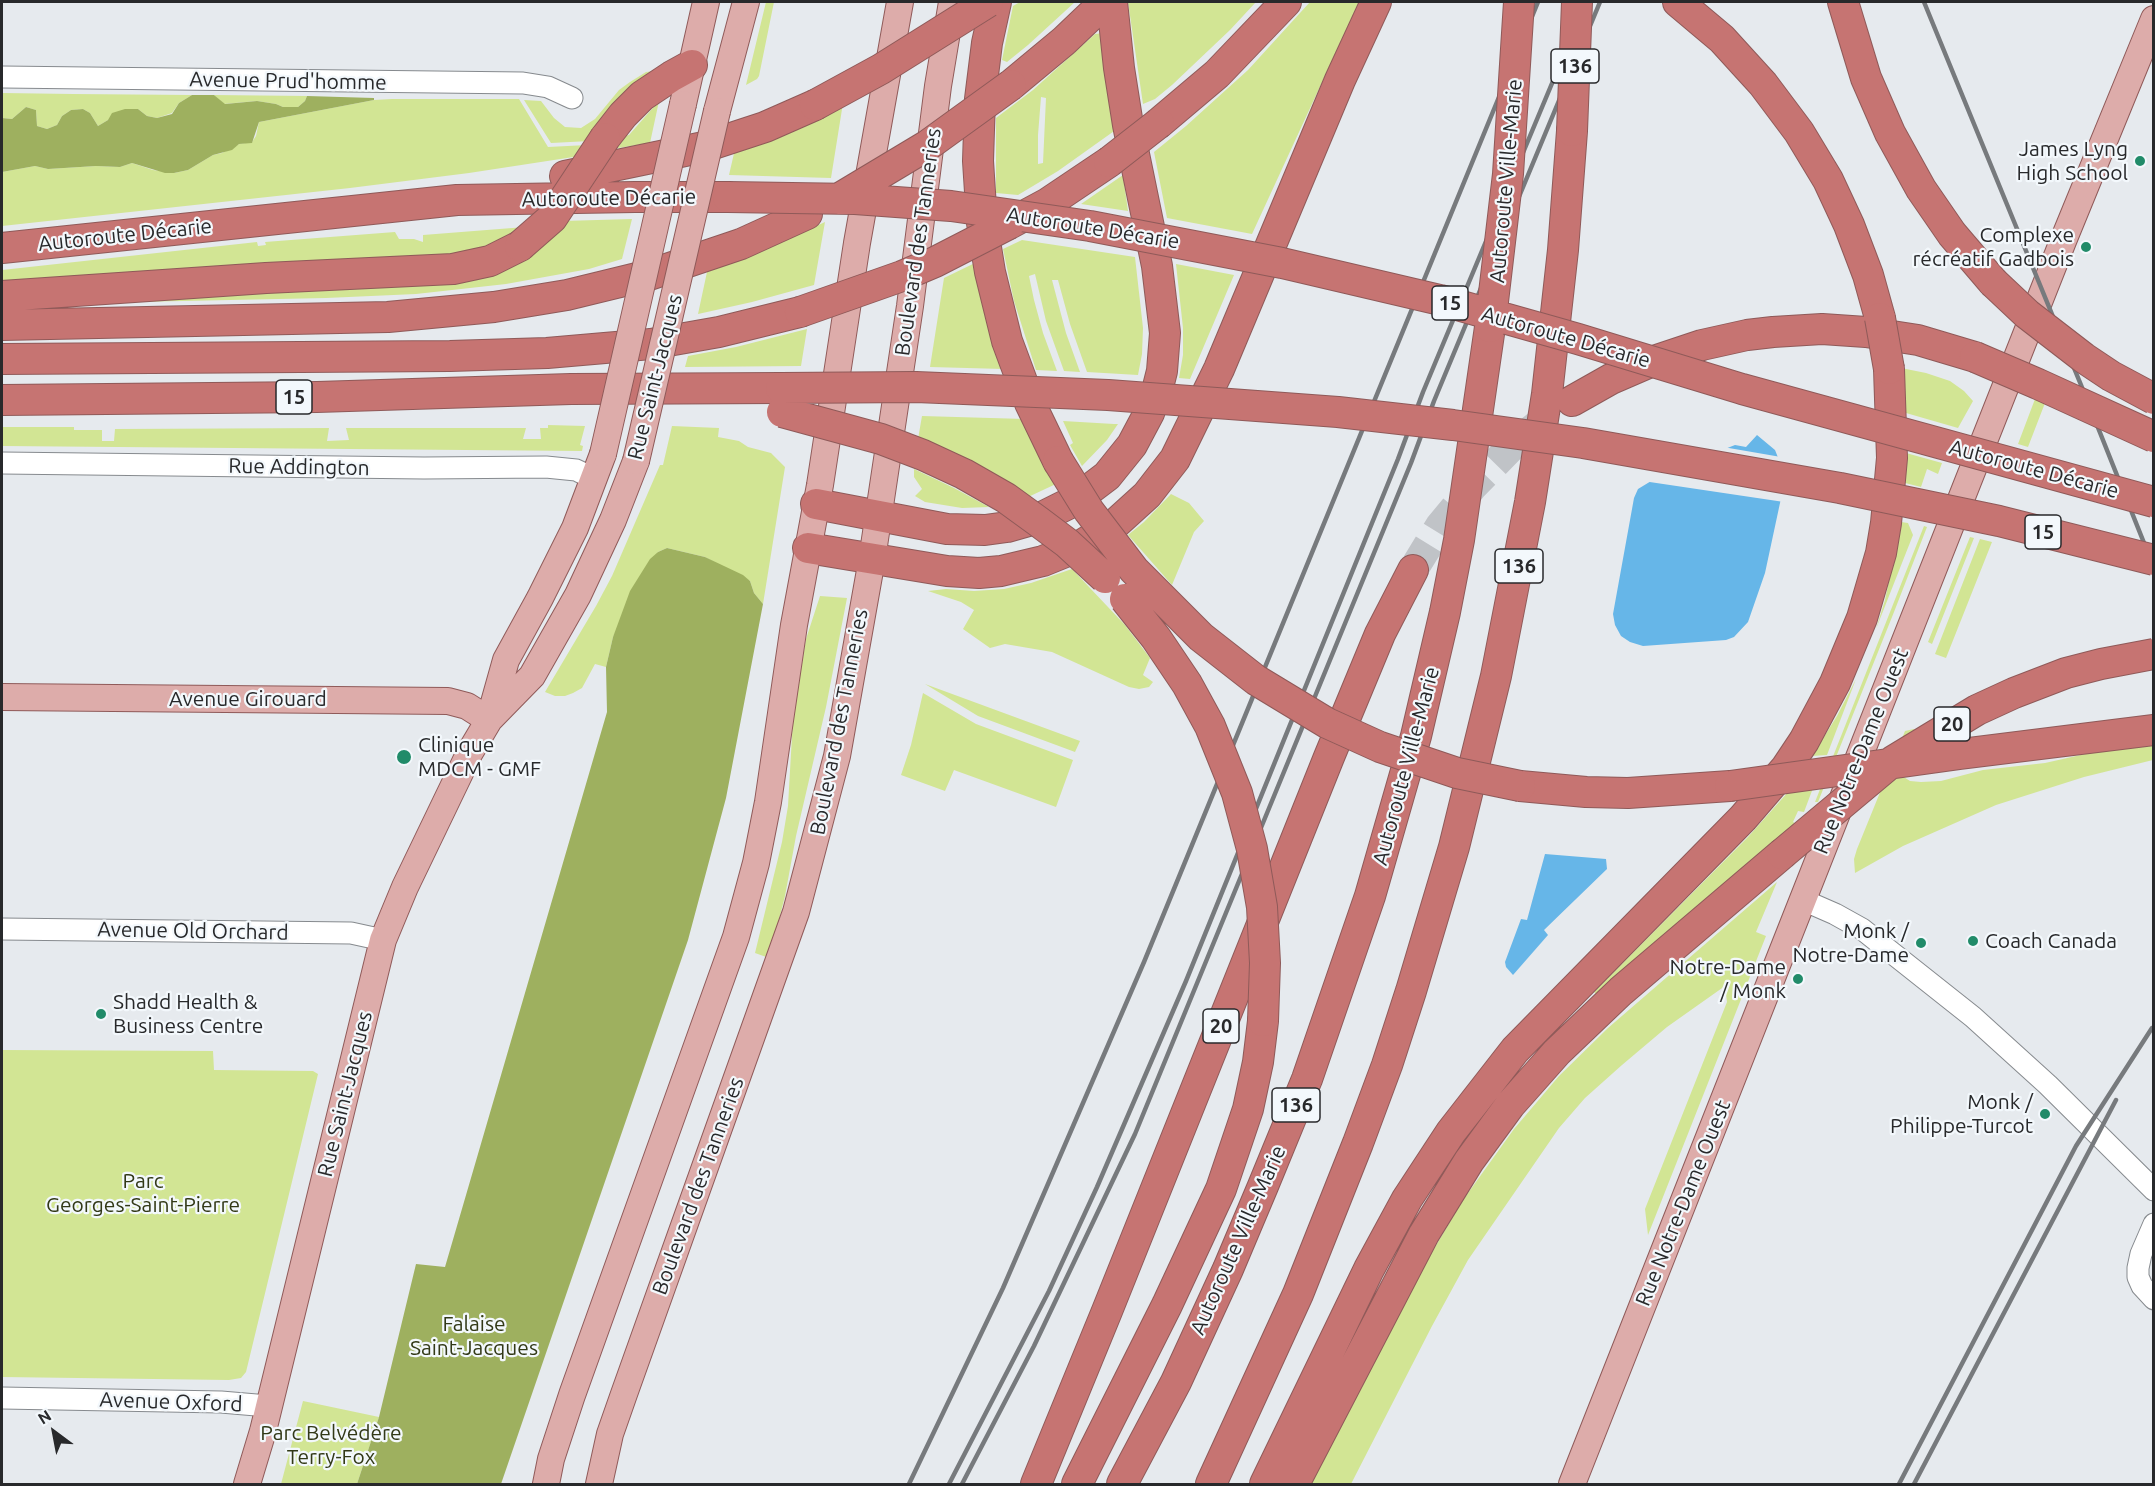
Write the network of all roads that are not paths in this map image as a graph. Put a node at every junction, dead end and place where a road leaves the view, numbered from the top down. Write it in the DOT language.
graph roads {
  1 [pos="706,2"];
  2 [pos="746,2"];
  3 [pos="900,2"];
  4 [pos="952,2"];
  5 [pos="988,2"];
  6 [pos="996,2"];
  7 [pos="1112,2"];
  8 [pos="1286,2"];
  9 [pos="1376,2"];
  10 [pos="1519,2"];
  11 [pos="1576,2"];
  12 [pos="1678,2"];
  13 [pos="1843,2"];
  14 [pos="1095,11"];
  15 [pos="2154,19"];
  16 [pos="692,65"];
  17 [pos="2,77"];
  18 [pos="572,98"];
  19 [pos="457,200"];
  20 [pos="2,248"];
  21 [pos="2,296"];
  22 [pos="2,325"];
  23 [pos="2,360"];
  24 [pos="2154,399"];
  25 [pos="782,400"];
  26 [pos="6,401"];
  27 [pos="1572,401"];
  28 [pos="2154,437"];
  29 [pos="2,463"];
  30 [pos="595,478"];
  31 [pos="2154,502"];
  32 [pos="816,504"];
  33 [pos="878,515"];
  34 [pos="808,548"];
  35 [pos="872,559"];
  36 [pos="2154,560"];
  37 [pos="1413,570"];
  38 [pos="2154,654"];
  39 [pos="2,697"];
  40 [pos="489,720"];
  41 [pos="2154,730"];
  42 [pos="1803,900"];
  43 [pos="2,929"];
  44 [pos="383,940"];
  45 [pos="2154,1190"];
  46 [pos="2154,1224"];
  47 [pos="2154,1299"];
  48 [pos="2,1398"];
  49 [pos="268,1406"];
  50 [pos="1575,1484"];
  51 [pos="247,1485"];
  52 [pos="546,1485"];
  53 [pos="598,1485"];
  54 [pos="1036,1485"];
  55 [pos="1077,1485"];
  56 [pos="1122,1485"];
  57 [pos="1210,1485"];
  58 [pos="1265,1485"];
  59 [pos="1294,1485"];
  1 -- 16 [label="main road, Rue Saint-Jacques"];
  2 -- 40 [label="main road, Rue Saint-Jacques, bridge"];
  3 -- 32 [label="main road"];
  4 -- 33 [label="main road, Boulevard des Tanneries"];
  5 -- 19 [label="highway, bridge"];
  6 -- 41 [label="highway, bridge"];
  7 -- 33 [label="highway"];
  8 -- 23 [label="highway, bridge"];
  9 -- 35 [label="highway"];
  10 -- 56 [label="highway, Autoroute Ville-Marie / 136, bridge"];
  11 -- 57 [label="highway, 136, bridge"];
  12 -- 58 [label="highway, bridge"];
  13 -- 24 [label="highway, bridge"];
  14 -- 22 [label="highway, bridge"];
  15 -- 42 [label="main road, Rue Notre-Dame Ouest"];
  16 -- 21 [label="highway, bridge"];
  16 -- 30 [label="main road, Rue Saint-Jacques, bridge"];
  17 -- 18 [label="street, Avenue Prud'homme"];
  19 -- 20 [label="highway, Autoroute Décarie / 15"];
  19 -- 31 [label="highway, Autoroute Décarie / 15, bridge"];
  25 -- 26 [label="highway, 15"];
  25 -- 36 [label="highway, 15, bridge"];
  25 -- 55 [label="highway, bridge"];
  27 -- 28 [label="highway, bridge"];
  29 -- 30 [label="street, Rue Addington"];
  30 -- 40 [label="main road, Rue Saint-Jacques"];
  32 -- 33 [label="highway"];
  32 -- 34 [label="main road"];
  33 -- 35 [label="main road, Boulevard des Tanneries"];
  34 -- 35 [label="highway"];
  34 -- 52 [label="main road"];
  35 -- 53 [label="main road, Boulevard des Tanneries"];
  37 -- 54 [label="highway, 20"];
  38 -- 59 [label="highway, 20, bridge"];
  39 -- 40 [label="main road, Avenue Girouard"];
  40 -- 44 [label="main road, Rue Saint-Jacques"];
  42 -- 45 [label="street"];
  42 -- 50 [label="main road, Rue Notre-Dame Ouest"];
  43 -- 44 [label="street, Avenue Old Orchard"];
  44 -- 49 [label="main road, Rue Saint-Jacques"];
  46 -- 47 [label="street"];
  48 -- 49 [label="street, Avenue Oxford"];
  49 -- 51 [label="main road, Rue Saint-Jacques"];
}
